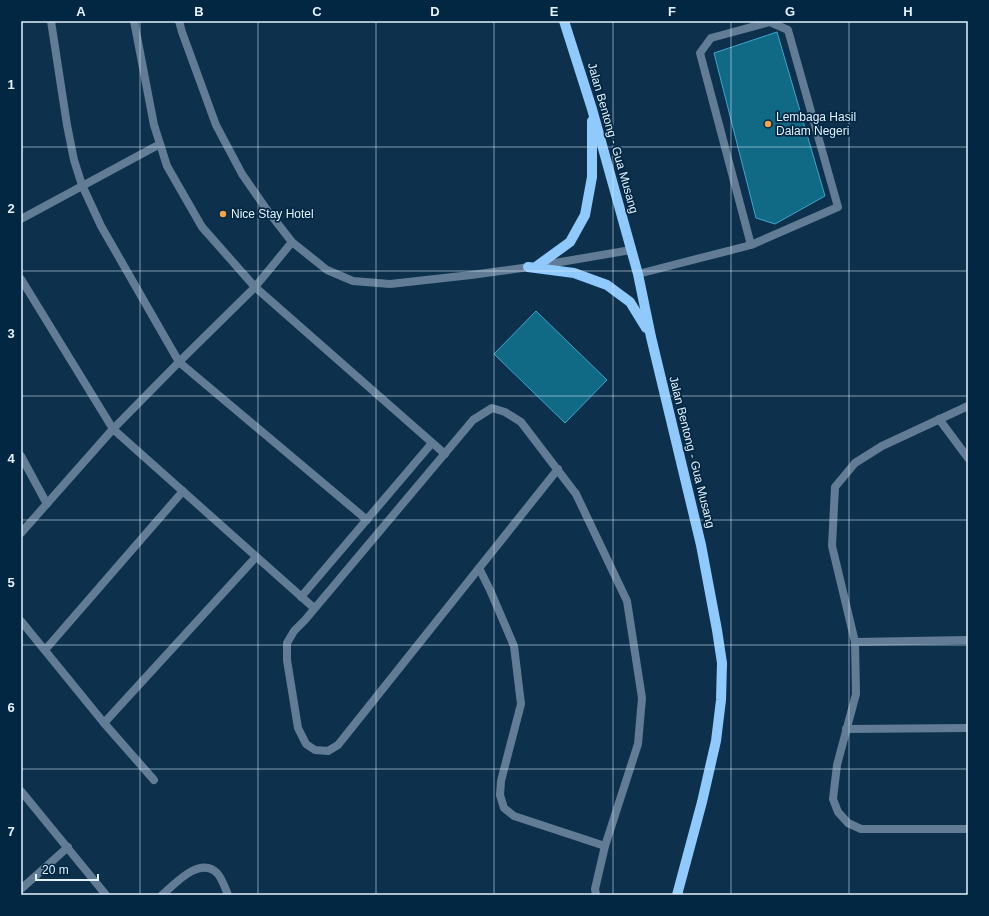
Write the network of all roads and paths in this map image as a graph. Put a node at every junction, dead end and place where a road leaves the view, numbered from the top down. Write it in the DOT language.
graph roads {
  1 [pos="51,21"];
  2 [pos="134,21"];
  3 [pos="179,21"];
  4 [pos="564,21"];
  5 [pos="592,109"];
  6 [pos="160,144"];
  7 [pos="82,185"];
  8 [pos="21,218"];
  9 [pos="292,242"];
  10 [pos="751,246"];
  11 [pos="631,250"];
  12 [pos="532,266"];
  13 [pos="638,274"];
  14 [pos="21,279"];
  15 [pos="255,287"];
  16 [pos="651,336"];
  17 [pos="178,362"];
  18 [pos="968,406"];
  19 [pos="939,419"];
  20 [pos="113,430"];
  21 [pos="432,443"];
  22 [pos="445,454"];
  23 [pos="21,456"];
  24 [pos="968,458"];
  25 [pos="558,469"];
  26 [pos="183,491"];
  27 [pos="47,504"];
  28 [pos="367,520"];
  29 [pos="21,533"];
  30 [pos="256,557"];
  31 [pos="479,568"];
  32 [pos="301,596"];
  33 [pos="314,608"];
  34 [pos="21,621"];
  35 [pos="968,640"];
  36 [pos="855,642"];
  37 [pos="45,650"];
  38 [pos="104,723"];
  39 [pos="968,728"];
  40 [pos="846,729"];
  41 [pos="154,780"];
  42 [pos="21,791"];
  43 [pos="968,829"];
  44 [pos="605,846"];
  45 [pos="68,847"];
  46 [pos="21,889"];
  47 [pos="106,895"];
  48 [pos="162,895"];
  49 [pos="228,895"];
  50 [pos="596,895"];
  51 [pos="677,895"];
  1 -- 7 [label="street"];
  2 -- 6 [label="street"];
  3 -- 9 [label="street"];
  4 -- 5 [label="main road, Jalan Bentong - Gua Musang"];
  5 -- 11 [label="main road, Jalan Bentong - Gua Musang"];
  5 -- 12 [label="main road"];
  6 -- 7 [label="street"];
  6 -- 15 [label="street"];
  7 -- 8 [label="street"];
  7 -- 17 [label="street"];
  9 -- 12 [label="street"];
  9 -- 15 [label="street"];
  10 -- 10 [label="street"];
  10 -- 13 [label="street"];
  11 -- 12 [label="street"];
  11 -- 13 [label="main road, Jalan Bentong - Gua Musang"];
  12 -- 16 [label="main road"];
  13 -- 16 [label="main road, Jalan Bentong - Gua Musang"];
  14 -- 20 [label="street"];
  15 -- 17 [label="street"];
  15 -- 21 [label="street"];
  16 -- 51 [label="main road, Jalan Bentong - Gua Musang"];
  17 -- 20 [label="street"];
  17 -- 28 [label="street"];
  18 -- 19 [label="street"];
  19 -- 24 [label="street"];
  19 -- 36 [label="street"];
  20 -- 26 [label="street"];
  20 -- 27 [label="street"];
  21 -- 22 [label="street"];
  21 -- 28 [label="street"];
  22 -- 25 [label="street"];
  22 -- 33 [label="street"];
  23 -- 27 [label="street"];
  25 -- 31 [label="street"];
  25 -- 44 [label="street"];
  26 -- 30 [label="street"];
  26 -- 37 [label="street"];
  27 -- 29 [label="street"];
  28 -- 32 [label="street"];
  30 -- 32 [label="street"];
  30 -- 38 [label="street"];
  31 -- 33 [label="street"];
  31 -- 44 [label="street"];
  32 -- 33 [label="street"];
  34 -- 37 [label="street"];
  35 -- 36 [label="street"];
  36 -- 40 [label="street"];
  37 -- 38 [label="street"];
  38 -- 41 [label="street"];
  39 -- 40 [label="street"];
  40 -- 43 [label="street"];
  42 -- 45 [label="street"];
  44 -- 50 [label="street"];
  45 -- 46 [label="street"];
  45 -- 47 [label="street"];
  48 -- 49 [label="street"];
}
